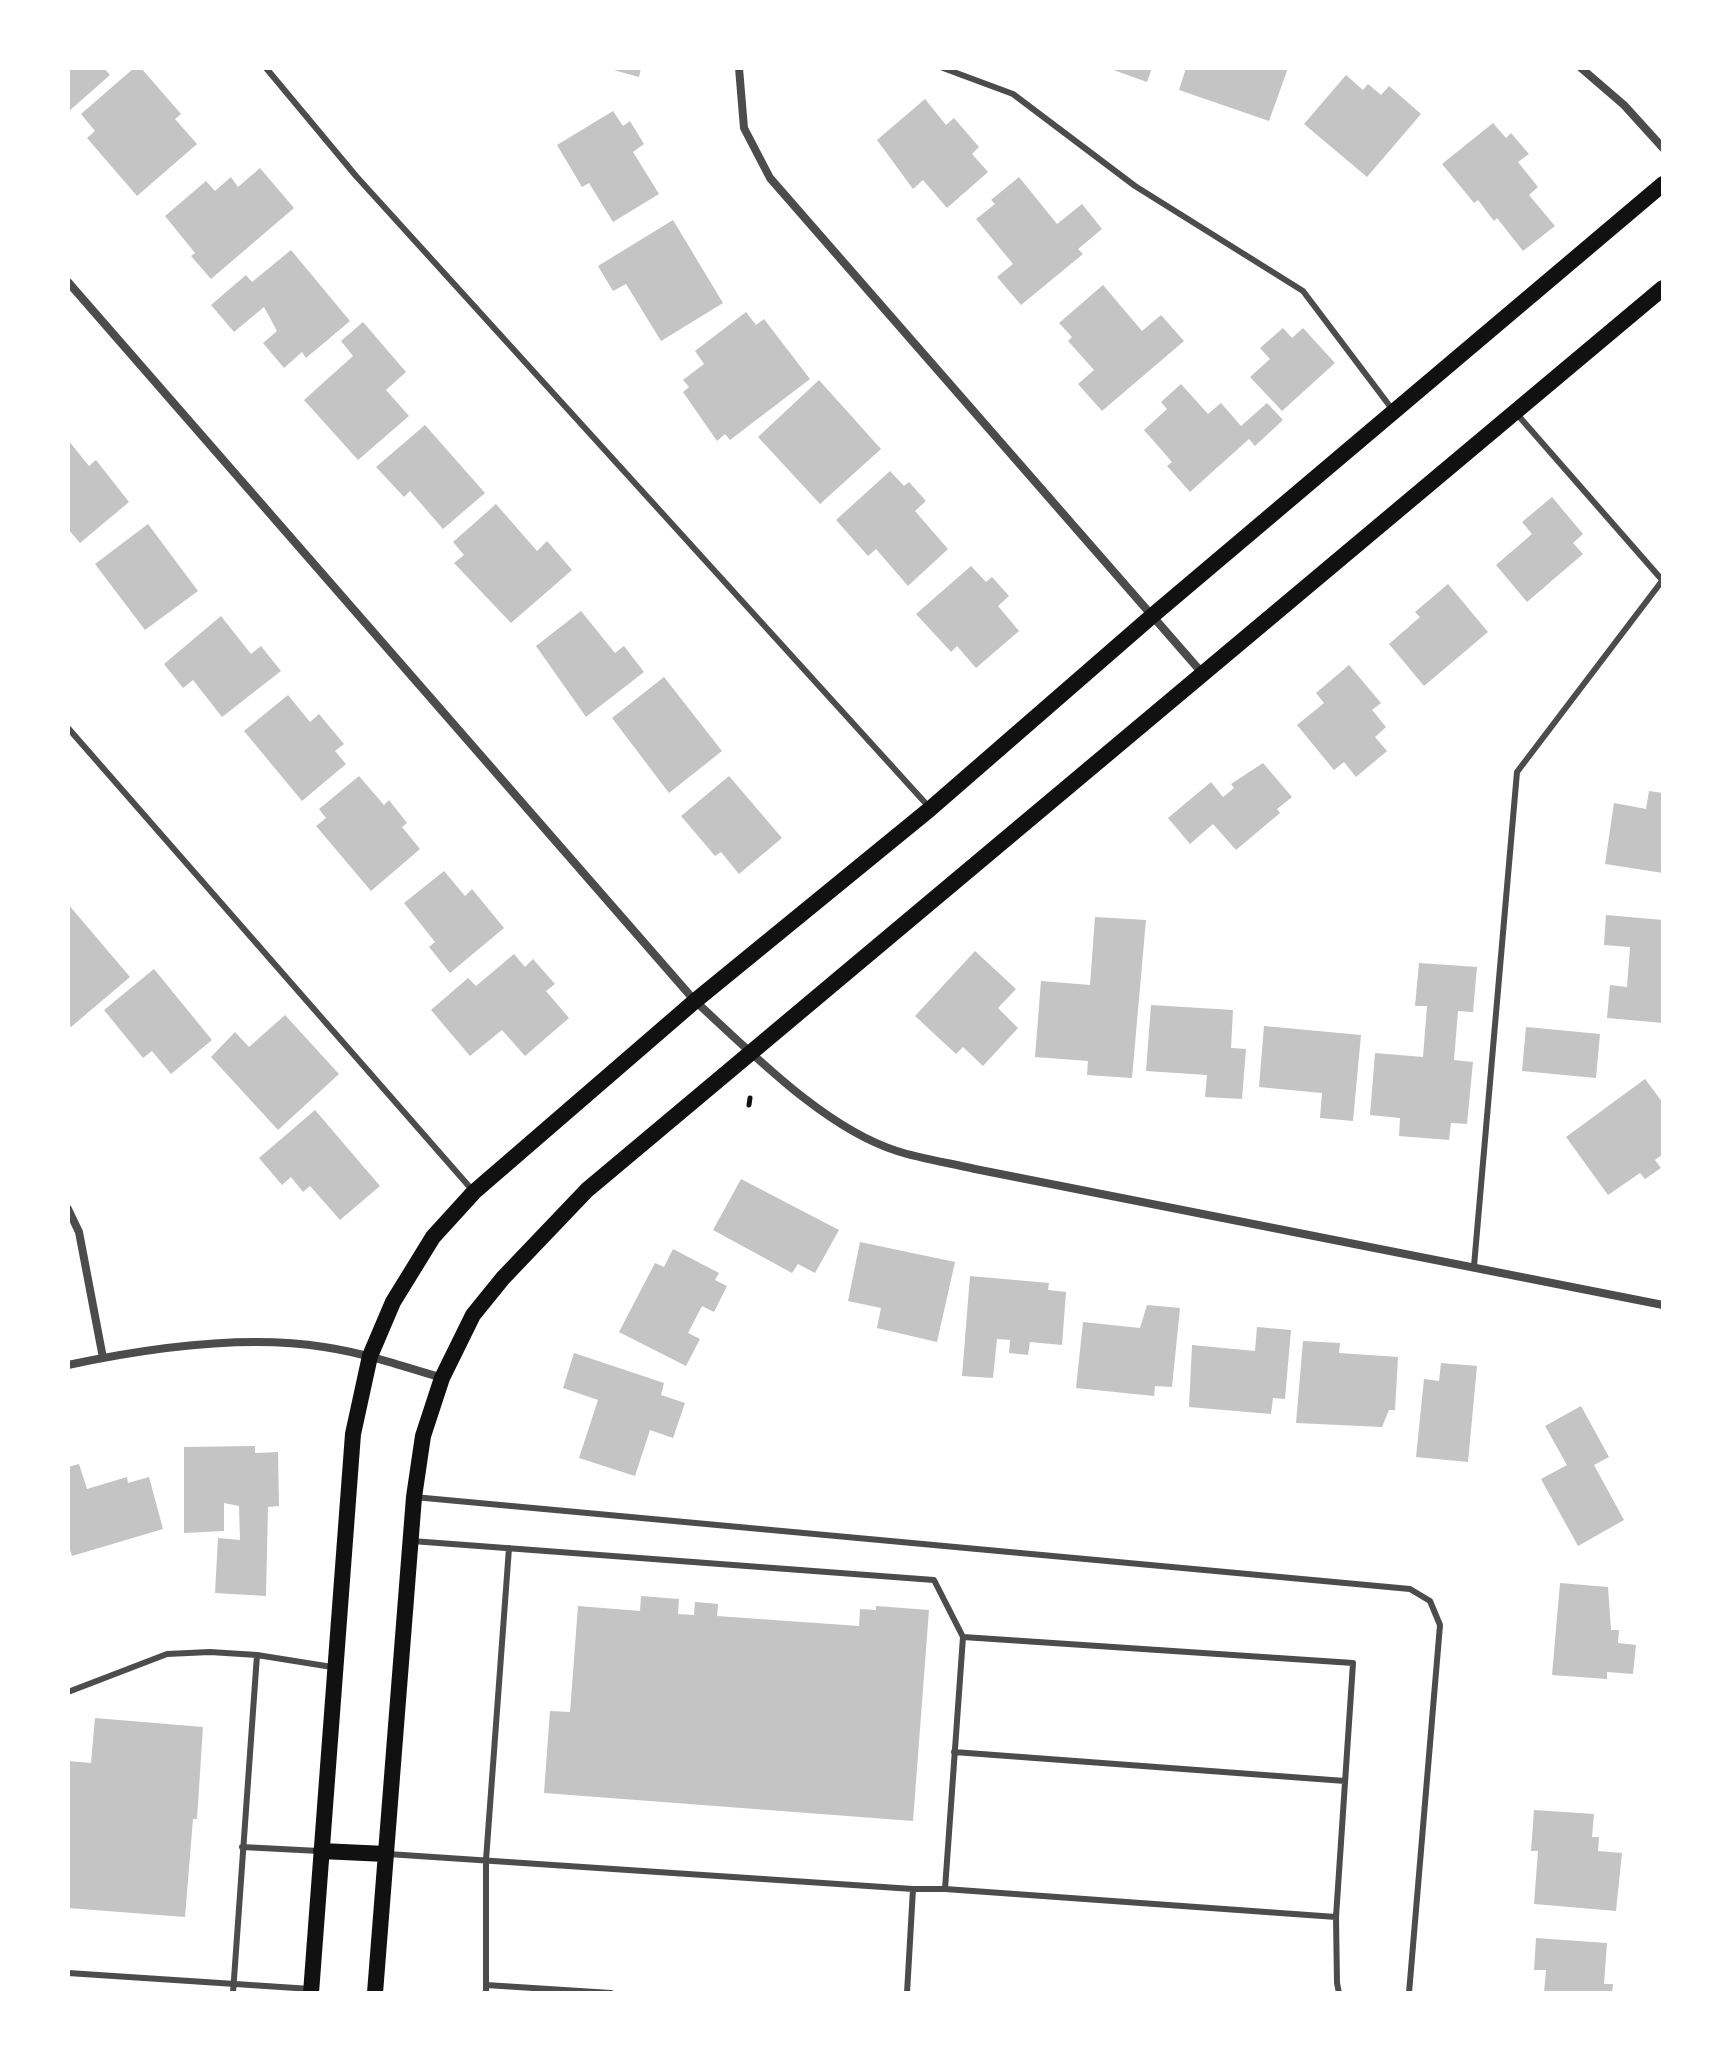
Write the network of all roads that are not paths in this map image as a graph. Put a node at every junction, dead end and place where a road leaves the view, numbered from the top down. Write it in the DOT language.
graph roads {
  1 [pos="266,68"];
  2 [pos="739,68"];
  3 [pos="943,68"];
  4 [pos="1581,68"];
  5 [pos="1663,148"];
  6 [pos="1663,184"];
  7 [pos="68,282"];
  8 [pos="1663,288"];
  9 [pos="1394,412"];
  10 [pos="1516,413"];
  11 [pos="1663,581"];
  12 [pos="1152,616"];
  13 [pos="1203,674"];
  14 [pos="68,728"];
  15 [pos="930,809"];
  16 [pos="695,1001"];
  17 [pos="752,1053"];
  18 [pos="474,1192"];
  19 [pos="68,1209"];
  20 [pos="1474,1266"];
  21 [pos="1663,1305"];
  22 [pos="370,1356"];
  23 [pos="103,1358"];
  24 [pos="68,1365"];
  25 [pos="442,1378"];
  26 [pos="414,1497"];
  27 [pos="411,1540"];
  28 [pos="509,1548"];
  29 [pos="963,1637"];
  30 [pos="257,1655"];
  31 [pos="334,1668"];
  32 [pos="68,1692"];
  33 [pos="954,1752"];
  34 [pos="1345,1781"];
  35 [pos="242,1847"];
  36 [pos="321,1851"];
  37 [pos="386,1854"];
  38 [pos="486,1860"];
  39 [pos="913,1889"];
  40 [pos="945,1889"];
  41 [pos="1336,1917"];
  42 [pos="68,1973"];
  43 [pos="234,1983"];
  44 [pos="486,1989"];
  45 [pos="311,1991"];
  46 [pos="233,1993"];
  47 [pos="375,1993"];
  48 [pos="611,1993"];
  49 [pos="907,1993"];
  50 [pos="1339,1993"];
  51 [pos="1409,1993"];
  1 -- 15 [label="lane"];
  2 -- 12 [label="street"];
  3 -- 9 [label="lane"];
  4 -- 5 [label="street"];
  6 -- 9 [label="main road"];
  7 -- 16 [label="street"];
  8 -- 10 [label="main road"];
  9 -- 12 [label="main road"];
  10 -- 11 [label="lane"];
  10 -- 13 [label="main road"];
  11 -- 20 [label="lane"];
  12 -- 13 [label="street"];
  12 -- 15 [label="main road"];
  13 -- 17 [label="main road"];
  14 -- 18 [label="lane"];
  15 -- 16 [label="main road"];
  16 -- 17 [label="street"];
  16 -- 18 [label="main road"];
  17 -- 20 [label="street"];
  17 -- 25 [label="main road"];
  18 -- 22 [label="main road"];
  19 -- 23 [label="street"];
  20 -- 21 [label="street"];
  22 -- 23 [label="street"];
  22 -- 25 [label="street"];
  22 -- 31 [label="main road"];
  23 -- 24 [label="street"];
  25 -- 26 [label="main road"];
  26 -- 27 [label="main road"];
  26 -- 51 [label="lane"];
  27 -- 28 [label="lane"];
  27 -- 37 [label="main road"];
  28 -- 29 [label="lane"];
  28 -- 38 [label="lane"];
  29 -- 33 [label="lane"];
  29 -- 34 [label="lane"];
  30 -- 31 [label="lane"];
  30 -- 32 [label="lane"];
  30 -- 35 [label="lane"];
  31 -- 36 [label="main road"];
  33 -- 34 [label="lane"];
  33 -- 40 [label="lane"];
  34 -- 41 [label="lane"];
  35 -- 36 [label="lane"];
  35 -- 43 [label="lane"];
  36 -- 37 [label="main road"];
  36 -- 45 [label="main road"];
  37 -- 38 [label="lane"];
  37 -- 47 [label="main road"];
  38 -- 39 [label="lane"];
  38 -- 44 [label="lane"];
  39 -- 40 [label="lane"];
  39 -- 49 [label="lane"];
  40 -- 41 [label="lane"];
  41 -- 50 [label="lane"];
  42 -- 43 [label="lane"];
  43 -- 45 [label="lane"];
  43 -- 46 [label="lane"];
  44 -- 48 [label="lane"];
}
